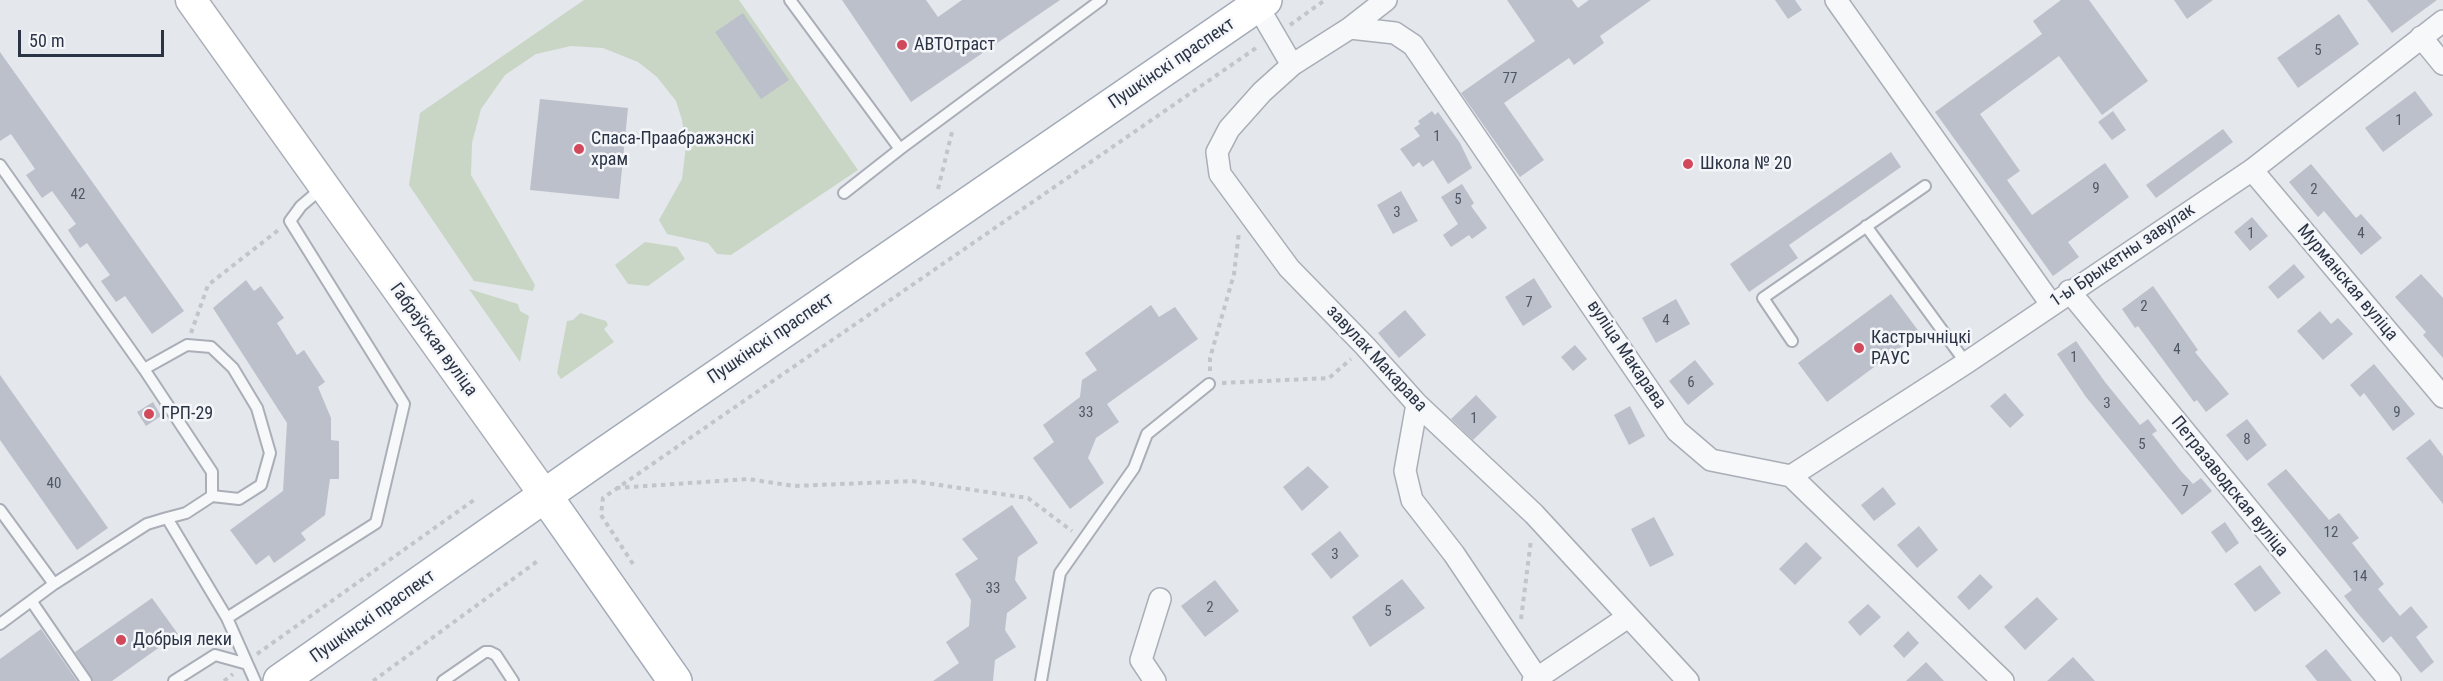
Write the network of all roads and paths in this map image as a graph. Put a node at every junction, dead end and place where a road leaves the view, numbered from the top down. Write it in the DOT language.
graph roads {
  1 [pos="191,0"];
  2 [pos="790,0"];
  3 [pos="1101,0"];
  4 [pos="1324,0"];
  5 [pos="1386,0"];
  6 [pos="1836,0"];
  7 [pos="1259,2"];
  8 [pos="2443,21"];
  9 [pos="1350,27"];
  10 [pos="1276,35"];
  11 [pos="2421,37"];
  12 [pos="2443,64"];
  13 [pos="1292,65"];
  14 [pos="958,108"];
  15 [pos="900,149"];
  16 [pos="0,165"];
  17 [pos="2252,170"];
  18 [pos="1925,186"];
  19 [pos="324,187"];
  20 [pos="938,189"];
  21 [pos="844,193"];
  22 [pos="1243,205"];
  23 [pos="290,221"];
  24 [pos="1866,226"];
  25 [pos="2069,291"];
  26 [pos="2051,304"];
  27 [pos="1792,341"];
  28 [pos="187,345"];
  29 [pos="1365,346"];
  30 [pos="1966,363"];
  31 [pos="144,369"];
  32 [pos="1209,384"];
  33 [pos="2443,397"];
  34 [pos="1417,404"];
  35 [pos="1791,476"];
  36 [pos="615,488"];
  37 [pos="212,496"];
  38 [pos="546,497"];
  39 [pos="474,500"];
  40 [pos="0,510"];
  41 [pos="1534,514"];
  42 [pos="167,518"];
  43 [pos="1084,539"];
  44 [pos="539,560"];
  45 [pos="633,564"];
  46 [pos="54,584"];
  47 [pos="1160,599"];
  48 [pos="32,602"];
  49 [pos="1628,617"];
  50 [pos="226,618"];
  51 [pos="0,624"];
  52 [pos="1518,650"];
  53 [pos="244,663"];
  54 [pos="1535,680"];
  55 [pos="86,681"];
  56 [pos="174,681"];
  57 [pos="224,681"];
  58 [pos="255,681"];
  59 [pos="280,681"];
  60 [pos="373,681"];
  61 [pos="443,681"];
  62 [pos="513,681"];
  63 [pos="675,681"];
  64 [pos="1041,681"];
  65 [pos="1155,681"];
  66 [pos="1688,681"];
  67 [pos="2003,681"];
  68 [pos="2390,681"];
  1 -- 19 [label="main road, Габраўская вуліца"];
  2 -- 15 [label="lane"];
  3 -- 14 [label="lane"];
  4 -- 10 [label="path"];
  5 -- 9 [label="street"];
  6 -- 26 [label="street"];
  7 -- 10 [label="street"];
  7 -- 38 [label="main road, Пушкінскі праспект"];
  8 -- 11 [label="street, 1-ы Брыкетны завулак"];
  9 -- 13 [label="street"];
  9 -- 35 [label="street, вуліца Макарава"];
  10 -- 13 [label="street"];
  10 -- 36 [label="path"];
  11 -- 12 [label="street"];
  11 -- 17 [label="street, 1-ы Брыкетны завулак"];
  13 -- 22 [label="street, завулак Макарава"];
  14 -- 15 [label="lane"];
  14 -- 20 [label="path"];
  15 -- 21 [label="lane"];
  16 -- 31 [label="lane"];
  17 -- 25 [label="street, 1-ы Брыкетны завулак"];
  17 -- 33 [label="street, Мурманская вуліца"];
  18 -- 24 [label="lane"];
  19 -- 23 [label="lane"];
  19 -- 38 [label="main road, Габраўская вуліца"];
  22 -- 29 [label="street, завулак Макарава"];
  22 -- 32 [label="path"];
  23 -- 28 [label="path"];
  23 -- 50 [label="lane"];
  24 -- 27 [label="lane"];
  24 -- 30 [label="lane"];
  25 -- 26 [label="street, 1-ы Брыкетны завулак"];
  25 -- 68 [label="street, Петразаводская вуліца"];
  26 -- 30 [label="street, 1-ы Брыкетны завулак"];
  28 -- 31 [label="lane"];
  28 -- 37 [label="lane"];
  29 -- 32 [label="path"];
  29 -- 34 [label="street, завулак Макарава"];
  30 -- 35 [label="street, 1-ы Брыкетны завулак"];
  31 -- 37 [label="lane"];
  32 -- 43 [label="lane"];
  34 -- 41 [label="street, завулак Макарава"];
  34 -- 52 [label="street"];
  35 -- 67 [label="street"];
  36 -- 43 [label="path"];
  36 -- 45 [label="path"];
  37 -- 42 [label="lane"];
  38 -- 59 [label="main road, Пушкінскі праспект"];
  38 -- 63 [label="main road, Габраўская вуліца"];
  39 -- 53 [label="path"];
  40 -- 46 [label="lane"];
  41 -- 49 [label="street, завулак Макарава"];
  41 -- 52 [label="path"];
  42 -- 46 [label="lane"];
  42 -- 50 [label="lane"];
  43 -- 64 [label="lane"];
  44 -- 60 [label="path"];
  46 -- 48 [label="lane"];
  47 -- 65 [label="street"];
  48 -- 51 [label="lane"];
  48 -- 55 [label="lane"];
  49 -- 54 [label="street"];
  49 -- 66 [label="street, завулак Макарава"];
  50 -- 53 [label="lane"];
  52 -- 54 [label="street"];
  53 -- 56 [label="lane"];
  53 -- 57 [label="path"];
  53 -- 58 [label="lane"];
  61 -- 62 [label="lane"];
}
